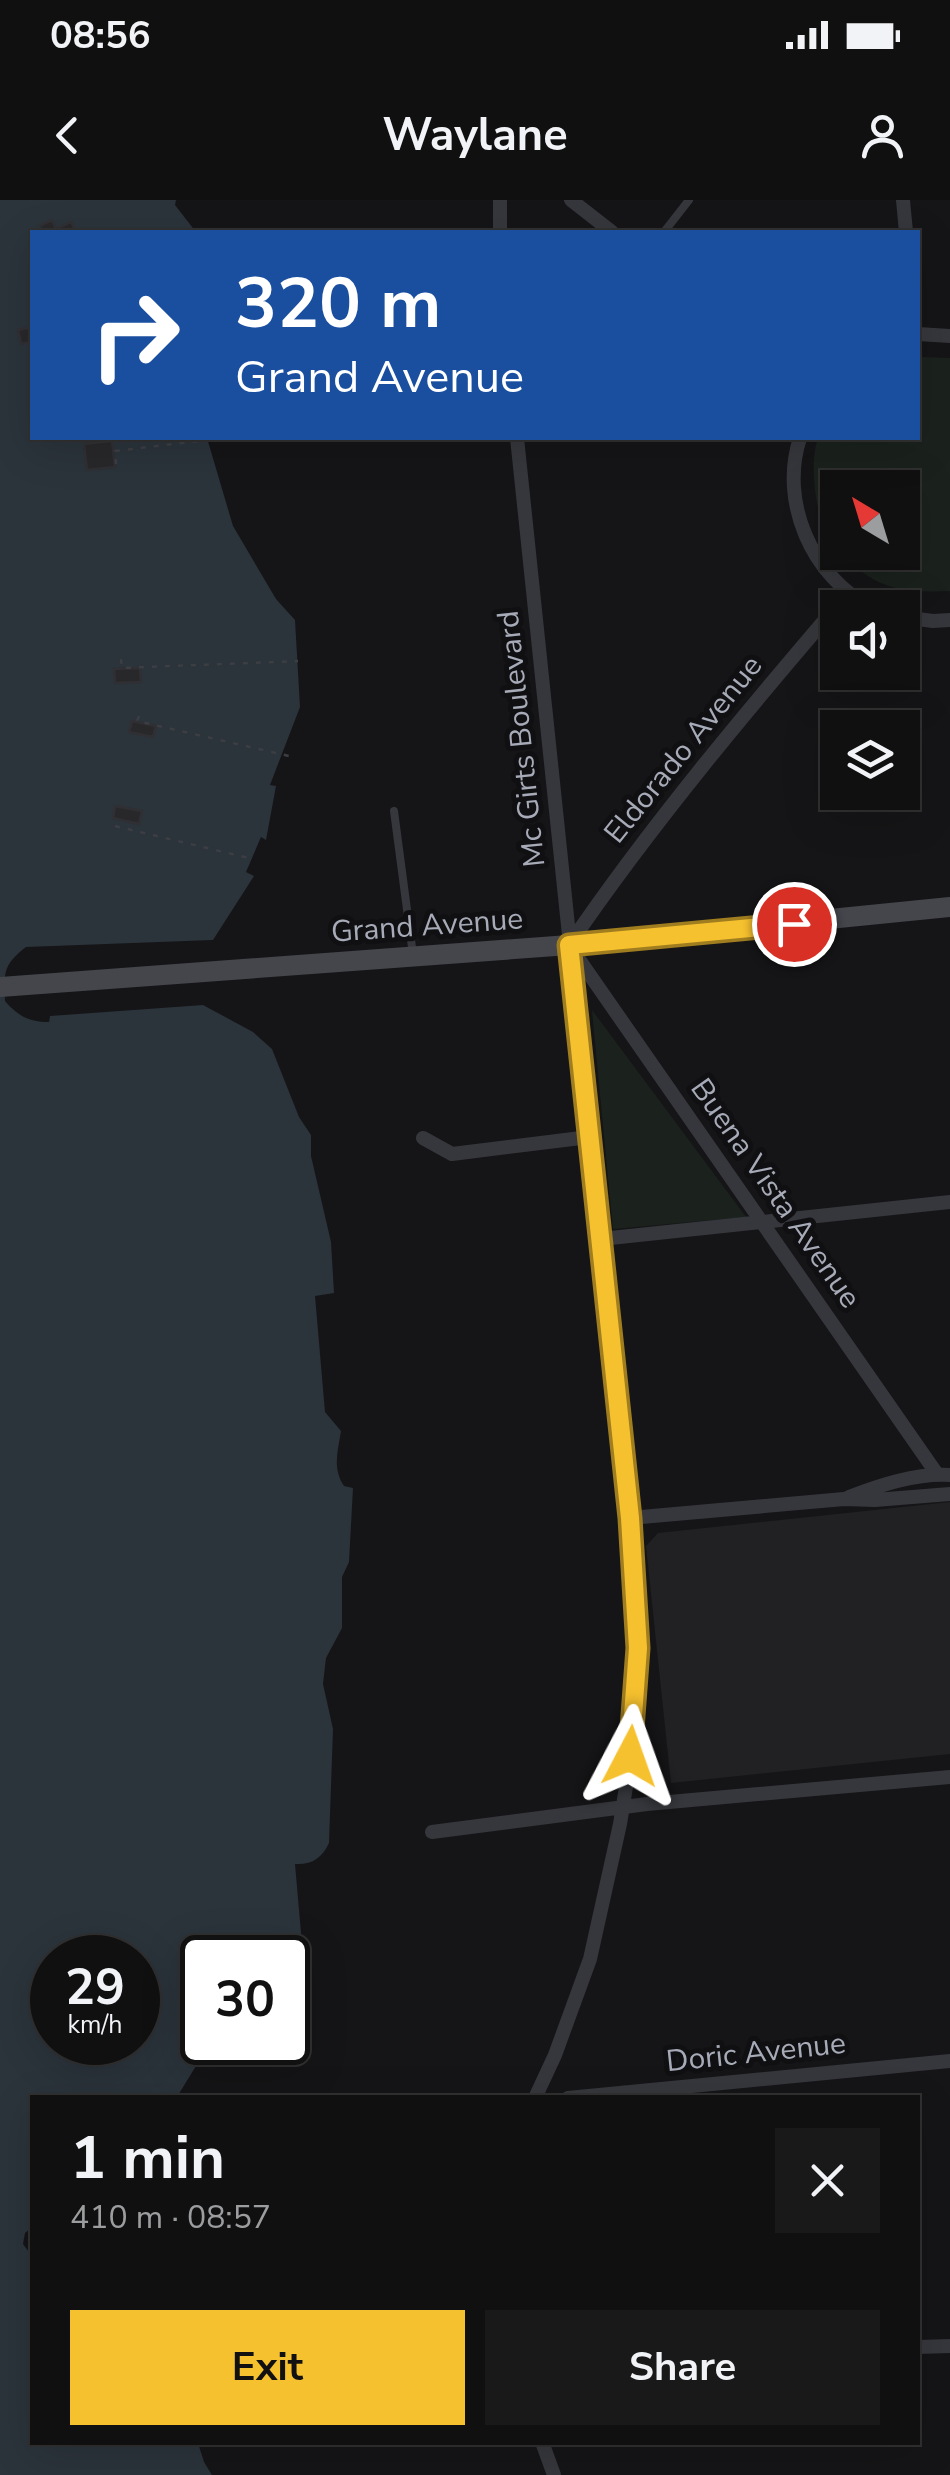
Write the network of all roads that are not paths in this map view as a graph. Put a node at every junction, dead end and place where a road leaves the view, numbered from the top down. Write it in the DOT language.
graph roads {
  1 [pos="500,200"];
  2 [pos="572,200"];
  3 [pos="689,200"];
  4 [pos="904,200"];
  5 [pos="500,230"];
  6 [pos="610,230"];
  7 [pos="666,230"];
  8 [pos="906,230"];
  9 [pos="920,334"];
  10 [pos="950,336"];
  11 [pos="517,440"];
  12 [pos="799,440"];
  13 [pos="844,590"];
  14 [pos="920,620"];
  15 [pos="950,620"];
  16 [pos="820,626"];
  17 [pos="394,811"];
  18 [pos="950,907"];
  19 [pos="569,945"];
  20 [pos="413,956"];
  21 [pos="0,988"];
  22 [pos="589,1137"];
  23 [pos="423,1138"];
  24 [pos="950,1202"];
  25 [pos="764,1222"];
  26 [pos="601,1239"];
  27 [pos="944,1474"];
  28 [pos="950,1494"];
  29 [pos="844,1498"];
  30 [pos="630,1518"];
  31 [pos="950,1777"];
  32 [pos="622,1808"];
  33 [pos="432,1832"];
  34 [pos="950,2060"];
  35 [pos="537,2095"];
  36 [pos="598,2095"];
  37 [pos="950,2346"];
  38 [pos="920,2348"];
  39 [pos="543,2445"];
  40 [pos="554,2475"];
  1 -- 5 [label="street"];
  2 -- 6 [label="street"];
  3 -- 7 [label="lane"];
  4 -- 8 [label="street"];
  9 -- 10 [label="street"];
  11 -- 19 [label="street, Mc Girts Boulevard"];
  12 -- 13 [label="street"];
  14 -- 15 [label="street"];
  16 -- 19 [label="street, Eldorado Avenue"];
  17 -- 20 [label="lane"];
  18 -- 19 [label="main road, Grand Avenue"];
  19 -- 20 [label="main road, Grand Avenue"];
  19 -- 22 [label="street, Mc Girts Boulevard"];
  19 -- 25 [label="street, Buena Vista Avenue"];
  20 -- 21 [label="main road, Grand Avenue"];
  22 -- 23 [label="street"];
  22 -- 26 [label="street, Mc Girts Boulevard"];
  24 -- 25 [label="street"];
  25 -- 26 [label="street"];
  25 -- 27 [label="street, Buena Vista Avenue"];
  26 -- 30 [label="street, Mc Girts Boulevard"];
  27 -- 29 [label="street"];
  28 -- 29 [label="street"];
  29 -- 30 [label="street"];
  30 -- 32 [label="street, Mc Girts Boulevard"];
  31 -- 32 [label="street"];
  32 -- 33 [label="street"];
  32 -- 35 [label="street, Mc Girts Boulevard"];
  34 -- 36 [label="street, Doric Avenue"];
  37 -- 38 [label="street"];
  39 -- 40 [label="street"];
}
